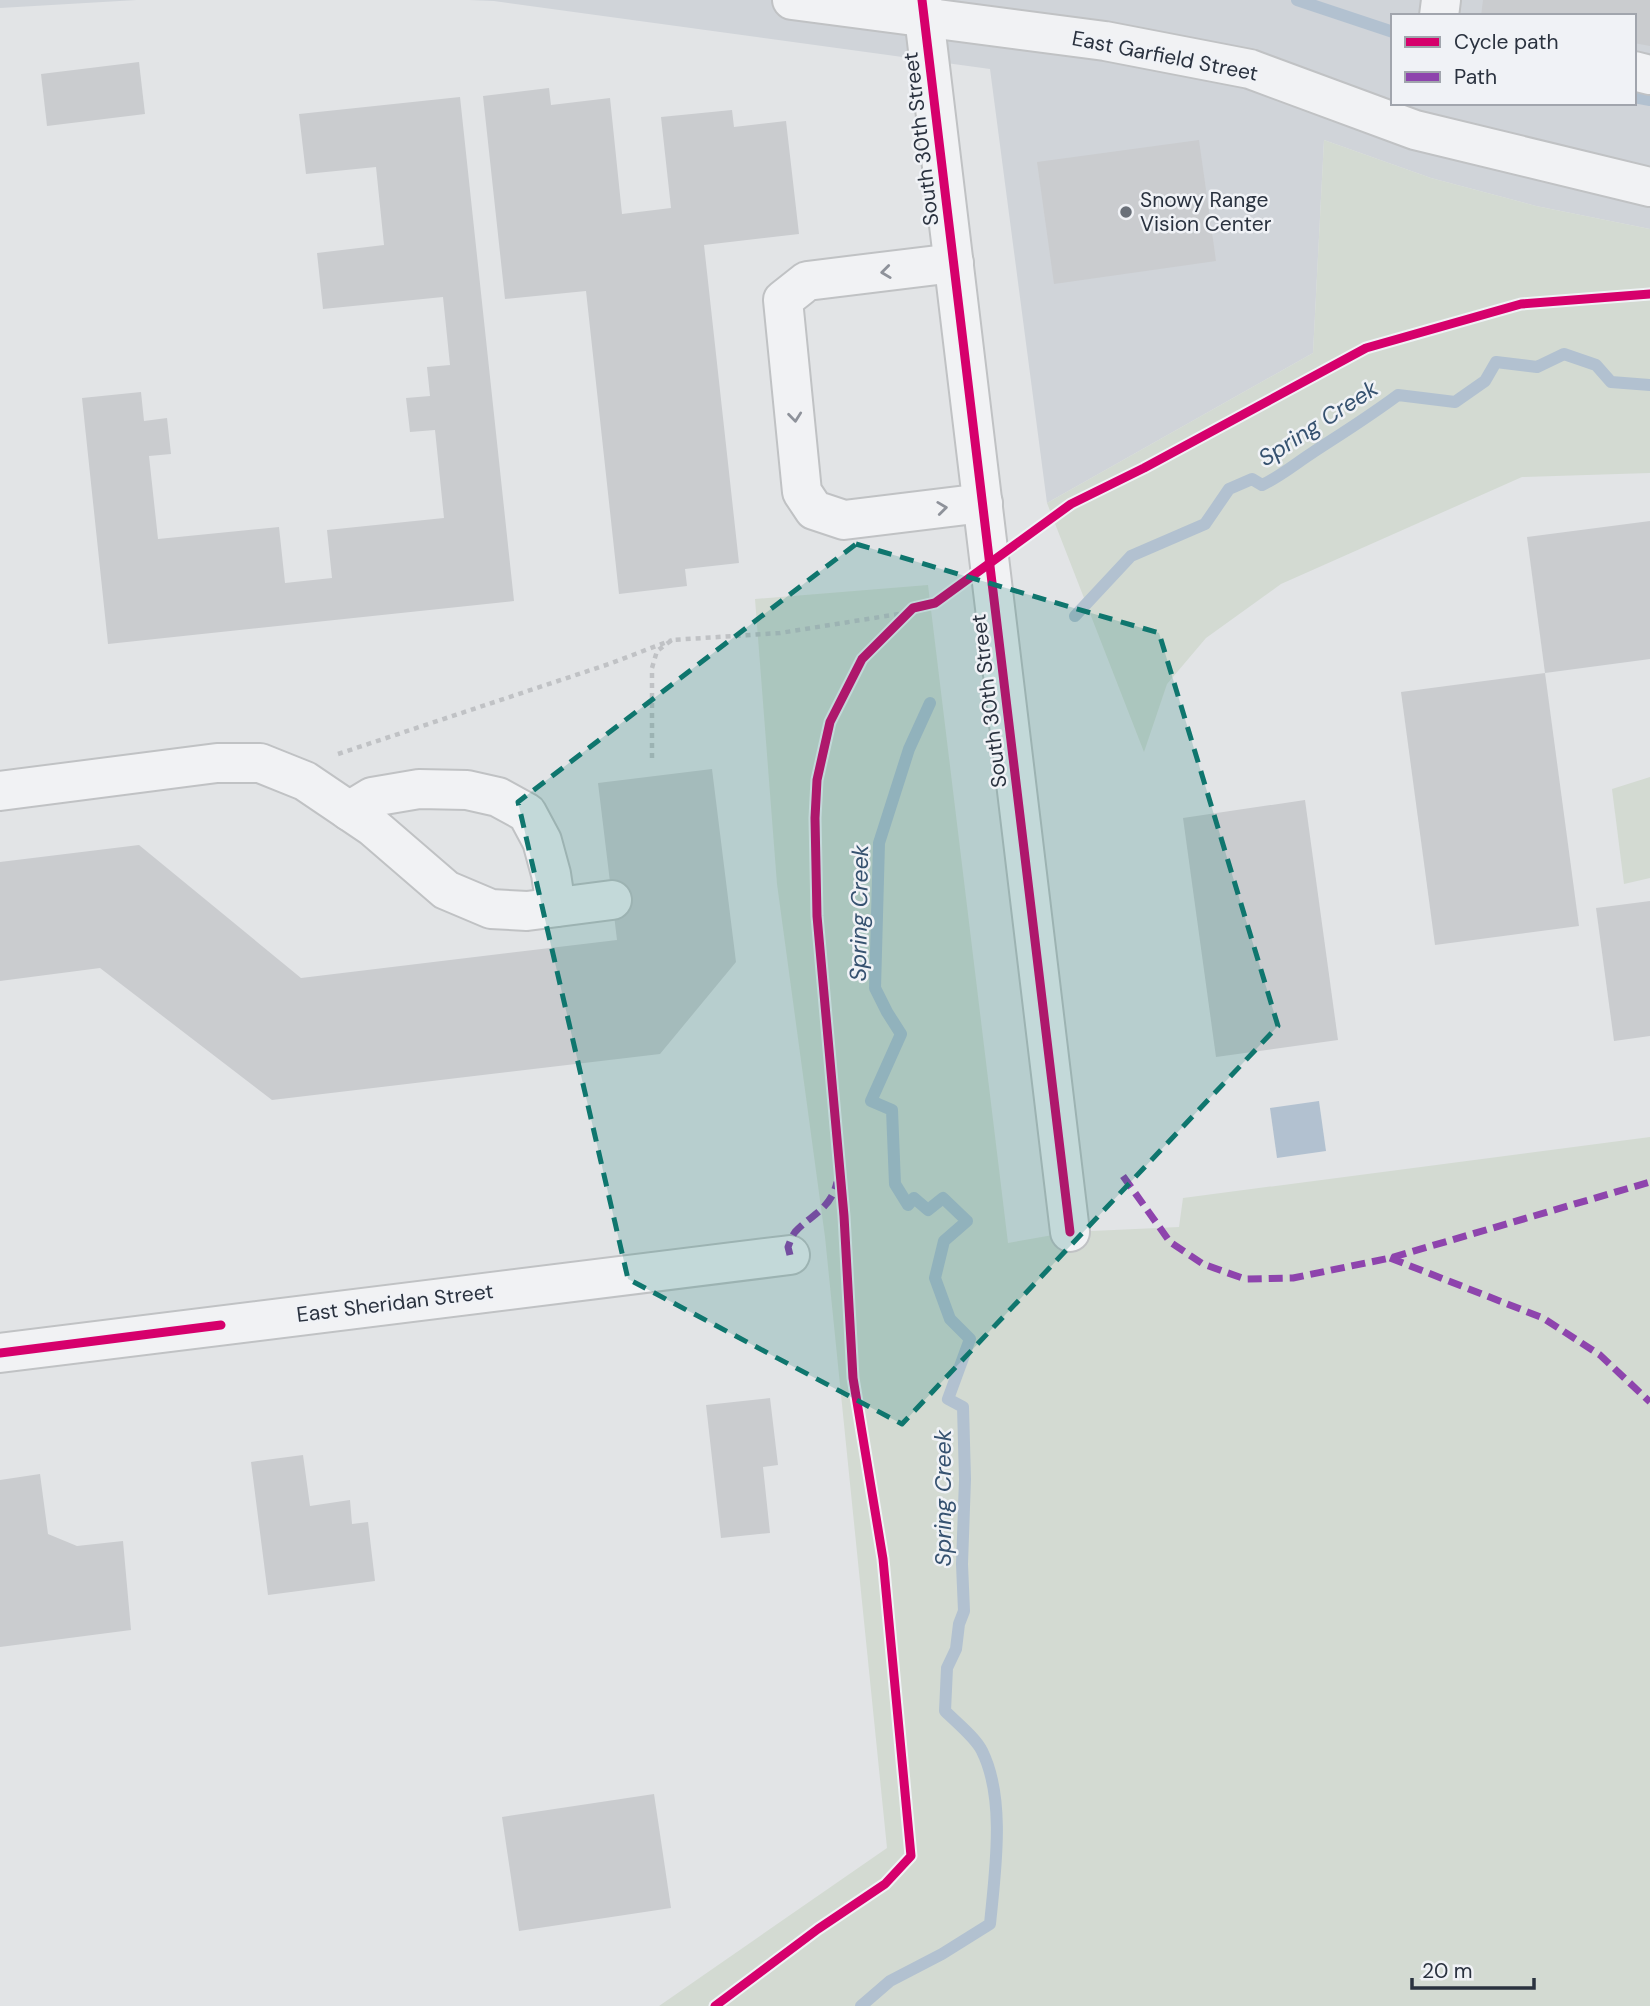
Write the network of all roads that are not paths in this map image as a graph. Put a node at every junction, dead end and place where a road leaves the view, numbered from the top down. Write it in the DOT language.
graph roads {
  1 [pos="792,0"];
  2 [pos="923,9"];
  3 [pos="1418,116"];
  4 [pos="1650,187"];
  5 [pos="954,263"];
  6 [pos="983,503"];
  7 [pos="0,791"];
  8 [pos="349,811"];
  9 [pos="612,900"];
  10 [pos="556,908"];
  11 [pos="1070,1232"];
  12 [pos="790,1255"];
  13 [pos="0,1353"];
  1 -- 2 [label="street, East Garfield Street"];
  2 -- 3 [label="street, East Garfield Street"];
  2 -- 5 [label="street, South 30th Street"];
  3 -- 4 [label="street, East Garfield Street"];
  5 -- 6 [label="street, South 30th Street"];
  5 -- 6 [label="street, one-way"];
  6 -- 11 [label="street, South 30th Street"];
  7 -- 8 [label="street"];
  8 -- 10 [label="street"];
  8 -- 10 [label="street"];
  9 -- 10 [label="street"];
  12 -- 13 [label="street, East Sheridan Street"];
}
